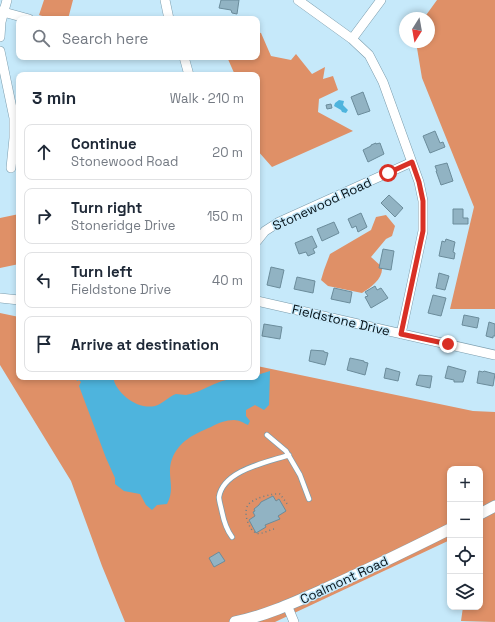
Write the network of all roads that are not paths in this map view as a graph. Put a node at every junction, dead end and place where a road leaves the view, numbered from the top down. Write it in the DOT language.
graph roads {
  1 [pos="7,0"];
  2 [pos="165,0"];
  3 [pos="298,0"];
  4 [pos="381,0"];
  5 [pos="2,12"];
  6 [pos="17,16"];
  7 [pos="168,16"];
  8 [pos="0,37"];
  9 [pos="352,39"];
  10 [pos="0,51"];
  11 [pos="185,60"];
  12 [pos="188,72"];
  13 [pos="412,162"];
  14 [pos="11,168"];
  15 [pos="260,237"];
  16 [pos="0,298"];
  17 [pos="16,300"];
  18 [pos="260,302"];
  19 [pos="401,334"];
  20 [pos="495,355"];
  21 [pos="267,435"];
  22 [pos="289,456"];
  23 [pos="309,499"];
  24 [pos="495,506"];
  25 [pos="483,512"];
  26 [pos="447,530"];
  27 [pos="232,537"];
  28 [pos="287,606"];
  29 [pos="235,622"];
  30 [pos="294,622"];
  1 -- 5 [label="street"];
  2 -- 7 [label="street"];
  3 -- 9 [label="street"];
  4 -- 9 [label="street"];
  5 -- 6 [label="street"];
  5 -- 8 [label="street"];
  9 -- 13 [label="street"];
  10 -- 14 [label="street"];
  11 -- 12 [label="street"];
  13 -- 15 [label="street, Stonewood Road"];
  13 -- 19 [label="street"];
  16 -- 17 [label="street"];
  18 -- 19 [label="street, Fieldstone Drive"];
  19 -- 20 [label="street, Fieldstone Drive"];
  21 -- 22 [label="lane"];
  22 -- 23 [label="lane"];
  22 -- 27 [label="lane"];
  24 -- 25 [label="street"];
  26 -- 28 [label="street, Coalmont Road"];
  28 -- 29 [label="street, Coalmont Road"];
  28 -- 30 [label="street"];
}
